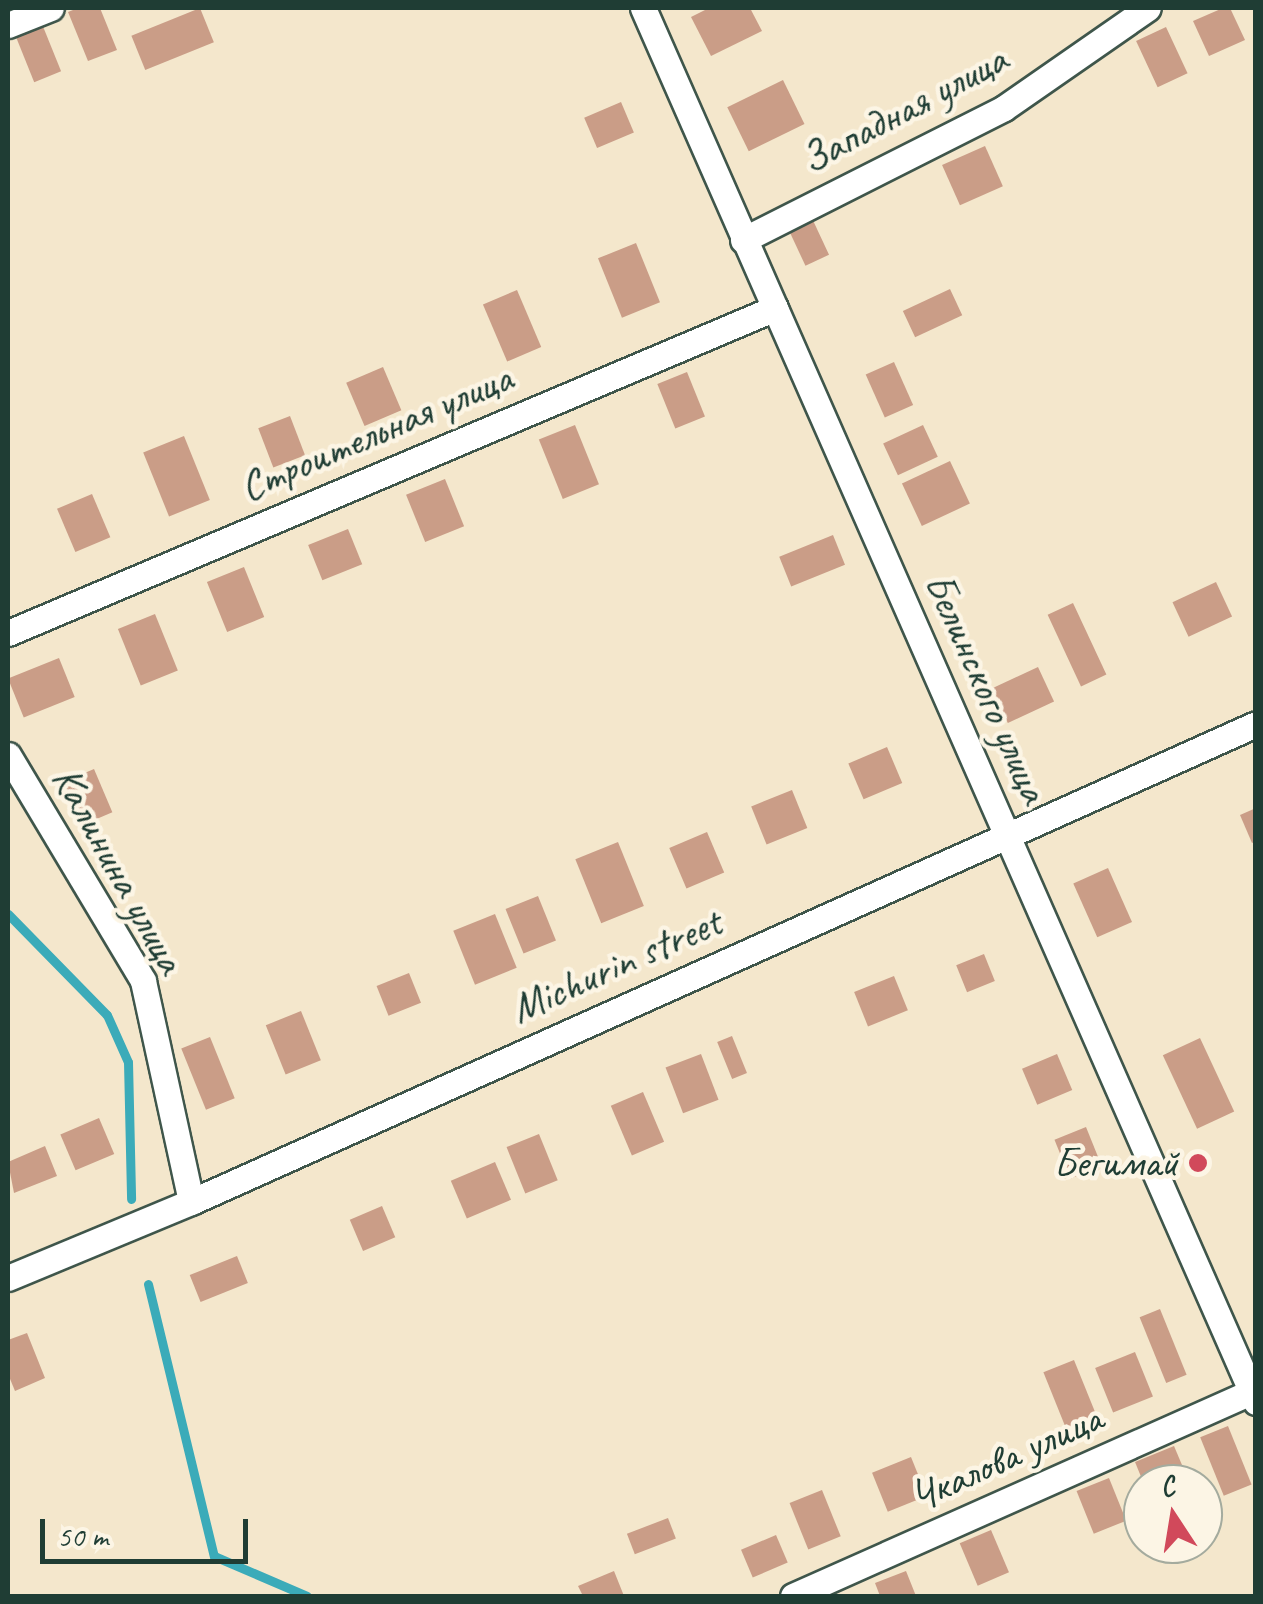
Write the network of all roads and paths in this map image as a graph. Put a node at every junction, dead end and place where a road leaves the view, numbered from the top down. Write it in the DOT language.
graph roads {
  1 [pos="50,8"];
  2 [pos="642,8"];
  3 [pos="1148,8"];
  4 [pos="8,25"];
  5 [pos="743,240"];
  6 [pos="775,308"];
  7 [pos="8,633"];
  8 [pos="1256,724"];
  9 [pos="8,755"];
  10 [pos="1006,833"];
  11 [pos="190,1202"];
  12 [pos="8,1278"];
  13 [pos="1253,1397"];
  14 [pos="793,1596"];
  1 -- 4 [label="street"];
  2 -- 5 [label="street, Белинского улица"];
  3 -- 5 [label="street, Западная улица"];
  5 -- 6 [label="street, Белинского улица"];
  6 -- 7 [label="street, Строительная улица"];
  6 -- 10 [label="street, Белинского улица"];
  8 -- 10 [label="street, Michurin street"];
  9 -- 11 [label="street, Калинина улица"];
  10 -- 11 [label="street, Michurin street"];
  10 -- 13 [label="street, Белинского улица"];
  11 -- 12 [label="street, Michurin street"];
  13 -- 14 [label="street, Чкалова улица"];
}
